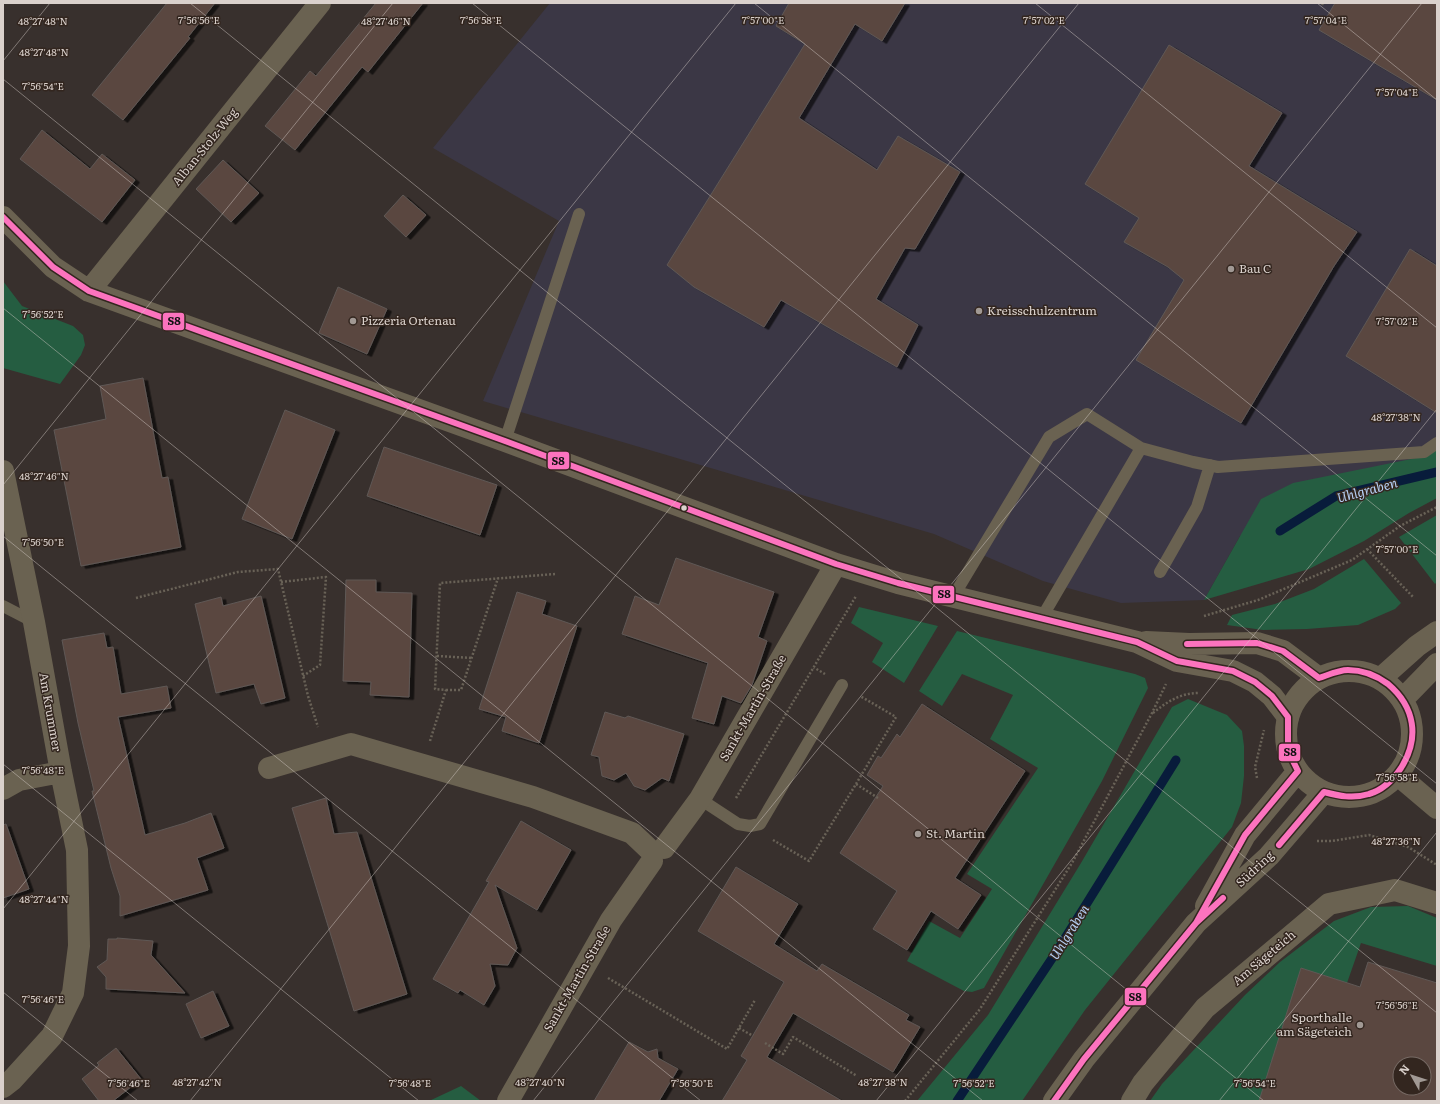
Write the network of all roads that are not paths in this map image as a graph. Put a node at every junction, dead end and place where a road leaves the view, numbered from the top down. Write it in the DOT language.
graph roads {
  1 [pos="320,3"];
  2 [pos="579,214"];
  3 [pos="3,217"];
  4 [pos="89,291"];
  5 [pos="505,441"];
  6 [pos="1437,443"];
  7 [pos="1141,448"];
  8 [pos="1210,466"];
  9 [pos="3,471"];
  10 [pos="836,564"];
  11 [pos="1160,572"];
  12 [pos="953,597"];
  13 [pos="3,606"];
  14 [pos="1041,619"];
  15 [pos="34,622"];
  16 [pos="1437,632"];
  17 [pos="1137,642"];
  18 [pos="1437,664"];
  19 [pos="1319,678"];
  20 [pos="1380,678"];
  21 [pos="842,685"];
  22 [pos="1403,699"];
  23 [pos="1288,717"];
  24 [pos="270,768"];
  25 [pos="1298,771"];
  26 [pos="61,772"];
  27 [pos="1398,775"];
  28 [pos="8,781"];
  29 [pos="1324,792"];
  30 [pos="700,800"];
  31 [pos="1437,808"];
  32 [pos="656,853"];
  33 [pos="1437,903"];
  34 [pos="1196,923"];
  35 [pos="3,1087"];
  36 [pos="508,1101"];
  37 [pos="1054,1101"];
  38 [pos="1132,1101"];
  1 -- 4 [label="street, Alban-Stolz-Weg"];
  2 -- 5 [label="lane"];
  3 -- 4 [label="street"];
  4 -- 5 [label="street"];
  5 -- 10 [label="street"];
  6 -- 8 [label="lane"];
  7 -- 8 [label="lane"];
  7 -- 12 [label="lane"];
  7 -- 14 [label="lane"];
  8 -- 11 [label="lane"];
  9 -- 15 [label="street, Am Krummer"];
  10 -- 12 [label="street"];
  10 -- 30 [label="street, Sankt-Martin-Straße"];
  12 -- 14 [label="street"];
  13 -- 15 [label="lane"];
  14 -- 17 [label="street"];
  15 -- 26 [label="street, Am Krummer"];
  16 -- 20 [label="street"];
  17 -- 19 [label="street"];
  17 -- 23 [label="street"];
  18 -- 22 [label="street"];
  19 -- 20 [label="street"];
  19 -- 23 [label="street"];
  20 -- 22 [label="street"];
  21 -- 30 [label="lane"];
  22 -- 27 [label="street"];
  23 -- 25 [label="street"];
  24 -- 32 [label="street"];
  25 -- 29 [label="street"];
  25 -- 34 [label="street, Südring"];
  26 -- 28 [label="street"];
  26 -- 35 [label="street, Am Krummer"];
  27 -- 29 [label="street"];
  27 -- 31 [label="street"];
  29 -- 34 [label="street, Südring"];
  30 -- 32 [label="street, Sankt-Martin-Straße"];
  32 -- 36 [label="street, Sankt-Martin-Straße"];
  33 -- 38 [label="street, Am Sägeteich"];
  34 -- 37 [label="street, Südring"];
}
